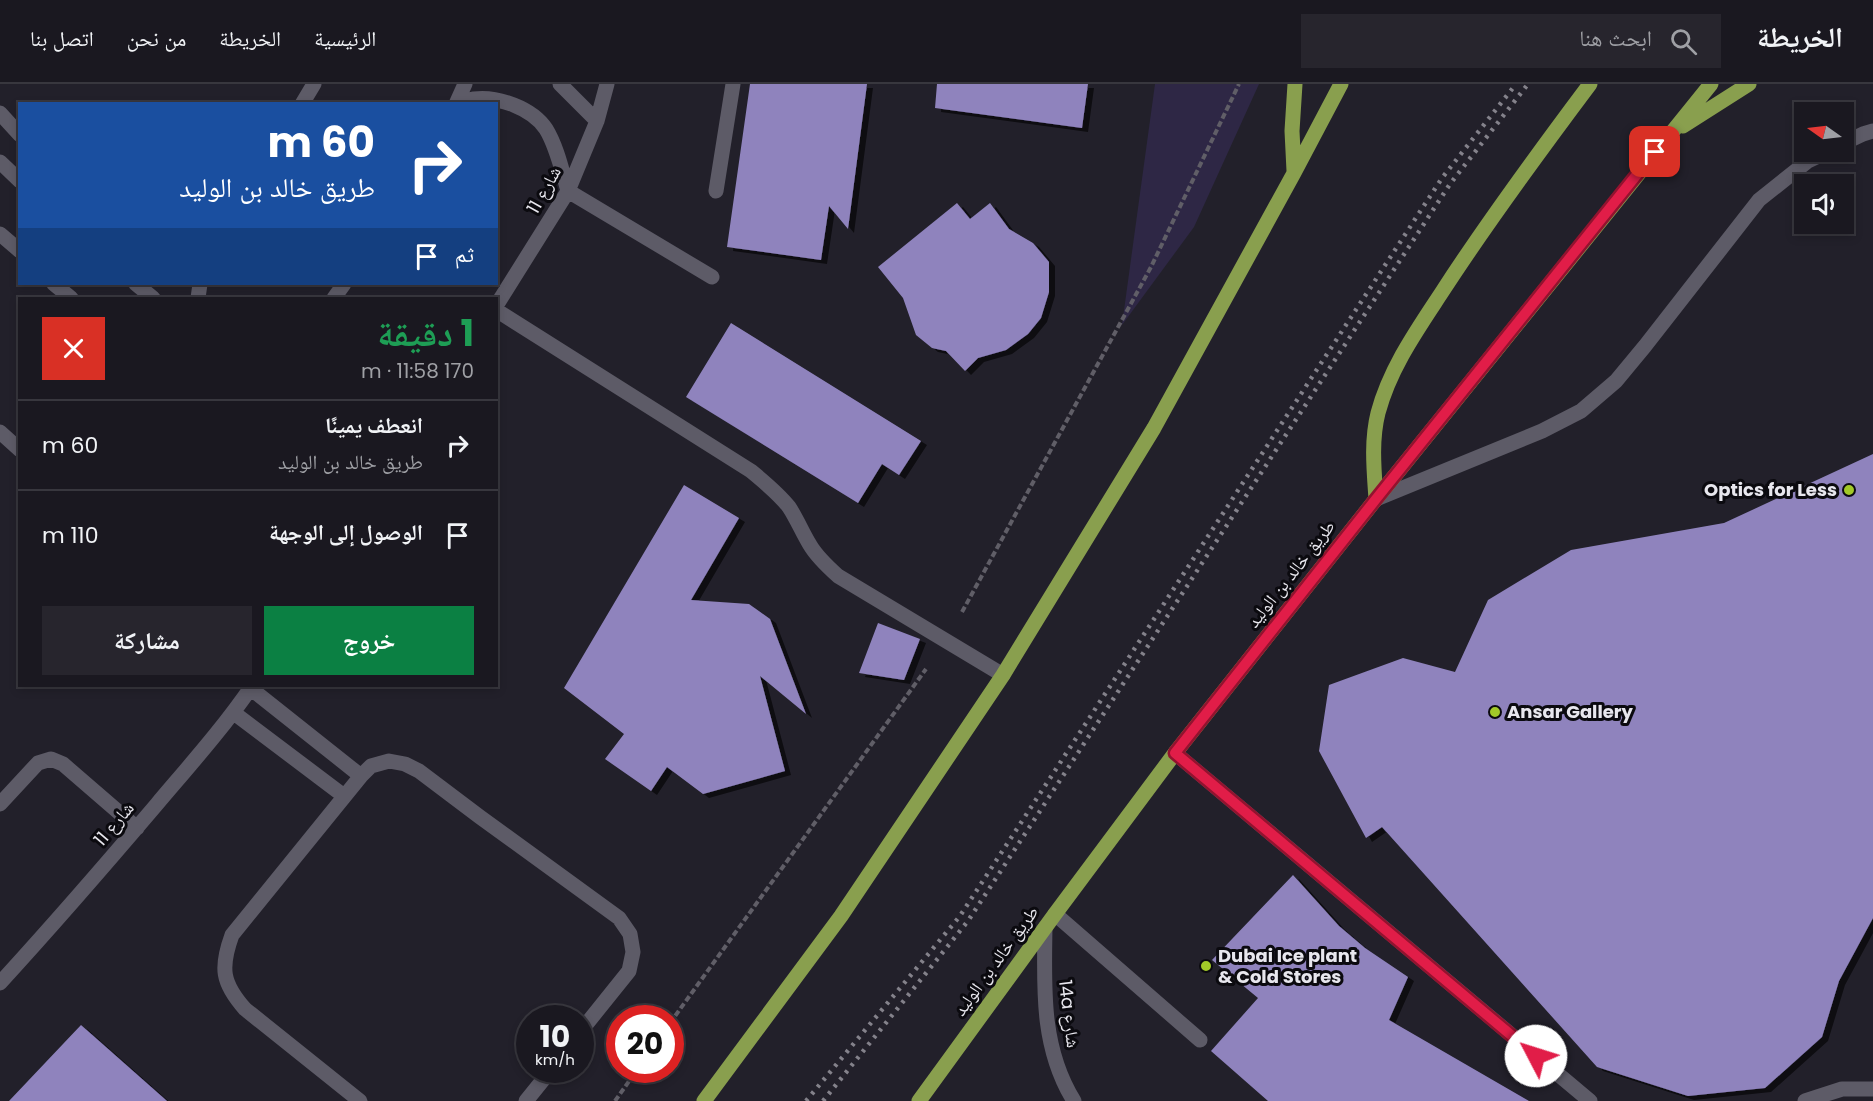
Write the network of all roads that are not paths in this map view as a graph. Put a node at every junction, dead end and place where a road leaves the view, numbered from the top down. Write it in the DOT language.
graph roads {
  1 [pos="314,84"];
  2 [pos="465,84"];
  3 [pos="560,84"];
  4 [pos="607,84"];
  5 [pos="734,84"];
  6 [pos="1295,84"];
  7 [pos="1341,84"];
  8 [pos="1590,84"];
  9 [pos="1711,84"];
  10 [pos="1749,84"];
  11 [pos="303,102"];
  12 [pos="457,102"];
  13 [pos="463,102"];
  14 [pos="0,113"];
  15 [pos="597,120"];
  16 [pos="1873,131"];
  17 [pos="18,133"];
  18 [pos="1670,134"];
  19 [pos="1854,138"];
  20 [pos="0,162"];
  21 [pos="1807,162"];
  22 [pos="1294,174"];
  23 [pos="18,179"];
  24 [pos="568,191"];
  25 [pos="716,191"];
  26 [pos="0,234"];
  27 [pos="18,249"];
  28 [pos="712,277"];
  29 [pos="55,285"];
  30 [pos="137,285"];
  31 [pos="70,297"];
  32 [pos="152,297"];
  33 [pos="498,305"];
  34 [pos="498,309"];
  35 [pos="0,432"];
  36 [pos="18,448"];
  37 [pos="1376,499"];
  38 [pos="1003,675"];
  39 [pos="251,687"];
  40 [pos="234,713"];
  41 [pos="1175,753"];
  42 [pos="360,776"];
  43 [pos="344,796"];
  44 [pos="0,804"];
  45 [pos="137,828"];
  46 [pos="1055,914"];
  47 [pos="1045,928"];
  48 [pos="0,983"];
  49 [pos="594,1015"];
  50 [pos="1200,1040"];
  51 [pos="541,1083"];
  52 [pos="1873,1089"];
  53 [pos="360,1101"];
  54 [pos="526,1101"];
  55 [pos="704,1101"];
  56 [pos="919,1101"];
  57 [pos="1074,1101"];
  58 [pos="1590,1101"];
  59 [pos="1805,1101"];
  1 -- 11 [label="street"];
  2 -- 12 [label="street"];
  3 -- 15 [label="street"];
  4 -- 15 [label="street, شارع 11"];
  5 -- 25 [label="street"];
  6 -- 22 [label="main road"];
  7 -- 22 [label="main road"];
  8 -- 37 [label="main road"];
  9 -- 18 [label="main road, طريق خالد بن الوليد"];
  10 -- 18 [label="main road"];
  13 -- 24 [label="street"];
  14 -- 17 [label="street"];
  15 -- 24 [label="street, شارع 11"];
  16 -- 19 [label="street"];
  18 -- 37 [label="main road, طريق خالد بن الوليد"];
  20 -- 23 [label="street"];
  21 -- 37 [label="street"];
  22 -- 38 [label="main road"];
  24 -- 28 [label="street"];
  24 -- 33 [label="street, شارع 11"];
  26 -- 27 [label="street"];
  29 -- 31 [label="street"];
  30 -- 32 [label="street"];
  34 -- 38 [label="street"];
  35 -- 36 [label="street"];
  37 -- 41 [label="main road, طريق خالد بن الوليد"];
  38 -- 55 [label="main road"];
  39 -- 40 [label="street, شارع 11"];
  39 -- 42 [label="street"];
  40 -- 43 [label="street"];
  40 -- 45 [label="street, شارع 11"];
  41 -- 46 [label="main road, طريق خالد بن الوليد"];
  41 -- 58 [label="street"];
  42 -- 43 [label="street"];
  42 -- 49 [label="street"];
  43 -- 53 [label="street"];
  44 -- 45 [label="street"];
  45 -- 48 [label="street, شارع 11"];
  46 -- 47 [label="main road, طريق خالد بن الوليد"];
  46 -- 50 [label="street"];
  47 -- 56 [label="main road, طريق خالد بن الوليد"];
  47 -- 57 [label="street, 14a شارع"];
  51 -- 54 [label="street"];
  52 -- 59 [label="street"];
}
